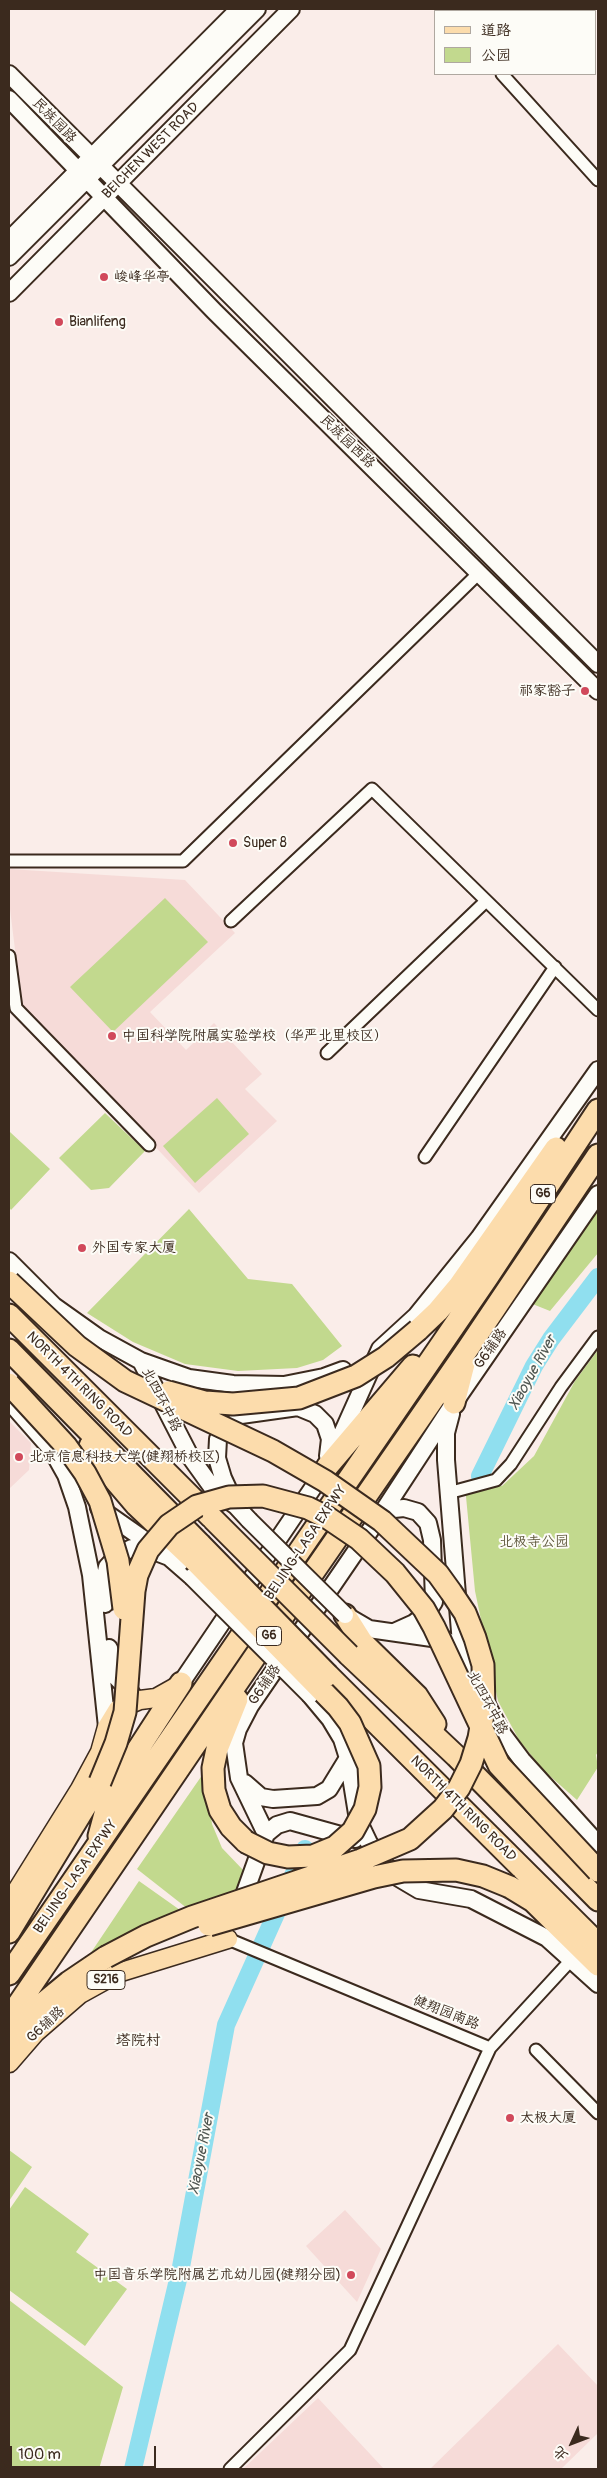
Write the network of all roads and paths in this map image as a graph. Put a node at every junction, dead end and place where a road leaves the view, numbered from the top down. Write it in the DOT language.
graph roads {
  1 [pos="239,9"];
  2 [pos="257,9"];
  3 [pos="276,9"];
  4 [pos="291,9"];
  5 [pos="9,74"];
  6 [pos="503,75"];
  7 [pos="9,99"];
  8 [pos="95,163"];
  9 [pos="83,175"];
  10 [pos="598,180"];
  11 [pos="114,182"];
  12 [pos="102,195"];
  13 [pos="9,240"];
  14 [pos="9,257"];
  15 [pos="10,287"];
  16 [pos="480,572"];
  17 [pos="598,664"];
  18 [pos="598,690"];
  19 [pos="9,861"];
  20 [pos="486,901"];
  21 [pos="231,921"];
  22 [pos="9,956"];
  23 [pos="554,967"];
  24 [pos="598,1010"];
  25 [pos="12,1011"];
  26 [pos="327,1053"];
  27 [pos="598,1070"];
  28 [pos="598,1094"];
  29 [pos="598,1110"];
  30 [pos="149,1145"];
  31 [pos="598,1155"];
  32 [pos="425,1157"];
  33 [pos="598,1182"];
  34 [pos="598,1194"];
  35 [pos="530,1255"];
  36 [pos="9,1261"];
  37 [pos="487,1278"];
  38 [pos="9,1282"];
  39 [pos="9,1315"];
  40 [pos="47,1320"];
  41 [pos="598,1337"];
  42 [pos="380,1349"];
  43 [pos="9,1350"];
  44 [pos="467,1350"];
  45 [pos="141,1360"];
  46 [pos="9,1384"];
  47 [pos="9,1401"];
  48 [pos="454,1403"];
  49 [pos="327,1467"];
  50 [pos="66,1475"];
  51 [pos="448,1493"];
  52 [pos="236,1506"];
  53 [pos="384,1510"];
  54 [pos="170,1557"];
  55 [pos="195,1560"];
  56 [pos="345,1615"];
  57 [pos="394,1632"];
  58 [pos="462,1656"];
  59 [pos="254,1658"];
  60 [pos="130,1661"];
  61 [pos="181,1683"];
  62 [pos="140,1700"];
  63 [pos="108,1727"];
  64 [pos="456,1756"];
  65 [pos="348,1758"];
  66 [pos="239,1778"];
  67 [pos="266,1834"];
  68 [pos="369,1843"];
  69 [pos="598,1844"];
  70 [pos="95,1852"];
  71 [pos="598,1871"];
  72 [pos="598,1900"];
  73 [pos="9,1903"];
  74 [pos="9,1932"];
  75 [pos="228,1939"];
  76 [pos="598,1944"];
  77 [pos="572,1959"];
  78 [pos="98,1963"];
  79 [pos="598,1965"];
  80 [pos="9,1974"];
  81 [pos="598,1984"];
  82 [pos="9,2018"];
  83 [pos="9,2039"];
  84 [pos="490,2048"];
  85 [pos="536,2050"];
  86 [pos="9,2063"];
  87 [pos="598,2113"];
  88 [pos="230,2469"];
  1 -- 8 [label="street, BEICHEN WEST ROAD"];
  2 -- 8 [label="street, BEICHEN WEST ROAD"];
  3 -- 11 [label="street, BEICHEN WEST ROAD"];
  4 -- 11 [label="street, BEICHEN WEST ROAD"];
  5 -- 8 [label="street, 民族园路"];
  6 -- 10 [label="street"];
  7 -- 9 [label="street, 民族园路"];
  8 -- 9 [label="street, BEICHEN WEST ROAD"];
  8 -- 11 [label="street, 民族园路"];
  9 -- 12 [label="street, 民族园路"];
  9 -- 13 [label="street, BEICHEN WEST ROAD"];
  9 -- 14 [label="street, BEICHEN WEST ROAD"];
  11 -- 12 [label="street, BEICHEN WEST ROAD"];
  11 -- 17 [label="street, 民族园西路"];
  12 -- 15 [label="street, BEICHEN WEST ROAD"];
  12 -- 16 [label="street, 民族园西路"];
  16 -- 18 [label="street, 民族园西路"];
  16 -- 19 [label="street"];
  20 -- 21 [label="street"];
  20 -- 23 [label="street"];
  20 -- 26 [label="street"];
  22 -- 25 [label="street"];
  23 -- 24 [label="street"];
  23 -- 32 [label="street"];
  25 -- 30 [label="street"];
  27 -- 42 [label="street"];
  28 -- 40 [label="highway, bridge"];
  29 -- 37 [label="highway, BEIJING-LASA EXPWY / G6"];
  31 -- 35 [label="highway, BEIJING-LASA EXPWY / G6"];
  33 -- 35 [label="highway"];
  34 -- 48 [label="street, G6辅路"];
  35 -- 44 [label="highway, BEIJING-LASA EXPWY / G6"];
  36 -- 45 [label="street, 北四环中路"];
  37 -- 49 [label="highway"];
  37 -- 70 [label="highway, BEIJING-LASA EXPWY / G6"];
  38 -- 40 [label="highway, bridge"];
  39 -- 64 [label="highway, NORTH 4TH RING ROAD, bridge"];
  40 -- 78 [label="highway, bridge"];
  41 -- 51 [label="street"];
  42 -- 45 [label="street"];
  42 -- 49 [label="street"];
  43 -- 55 [label="highway, NORTH 4TH RING ROAD"];
  44 -- 48 [label="highway"];
  44 -- 59 [label="highway, BEIJING-LASA EXPWY / G6"];
  45 -- 52 [label="street, 北四环中路"];
  46 -- 60 [label="highway, bridge"];
  47 -- 50 [label="street"];
  48 -- 51 [label="street"];
  48 -- 53 [label="street, G6辅路"];
  49 -- 52 [label="street"];
  49 -- 61 [label="street"];
  50 -- 54 [label="street"];
  50 -- 63 [label="street"];
  51 -- 58 [label="street"];
  52 -- 56 [label="street, 北四环中路, bridge"];
  53 -- 57 [label="street"];
  53 -- 66 [label="street, G6辅路"];
  54 -- 55 [label="street"];
  54 -- 62 [label="street"];
  55 -- 59 [label="highway, bridge"];
  55 -- 65 [label="street, bridge"];
  55 -- 76 [label="highway, NORTH 4TH RING ROAD, bridge"];
  56 -- 57 [label="street, 北四环中路"];
  56 -- 64 [label="highway"];
  57 -- 58 [label="street, 北四环中路"];
  58 -- 69 [label="street, 北四环中路"];
  59 -- 82 [label="highway, BEIJING-LASA EXPWY / G6"];
  60 -- 71 [label="highway, bridge"];
  60 -- 74 [label="highway, bridge"];
  61 -- 62 [label="main road"];
  61 -- 70 [label="highway"];
  62 -- 63 [label="main road"];
  63 -- 73 [label="main road"];
  64 -- 72 [label="highway"];
  65 -- 66 [label="street"];
  65 -- 68 [label="street"];
  66 -- 67 [label="street, G6辅路"];
  67 -- 68 [label="street"];
  67 -- 75 [label="street"];
  68 -- 77 [label="street"];
  70 -- 80 [label="highway, BEIJING-LASA EXPWY / G6"];
  75 -- 84 [label="street, 健翔园南路"];
  75 -- 86 [label="main road, G6辅路 / S216"];
  77 -- 81 [label="street"];
  77 -- 84 [label="street, 健翔园南路"];
  78 -- 79 [label="highway, bridge"];
  78 -- 83 [label="highway"];
  84 -- 88 [label="street"];
  85 -- 87 [label="street"];
}
